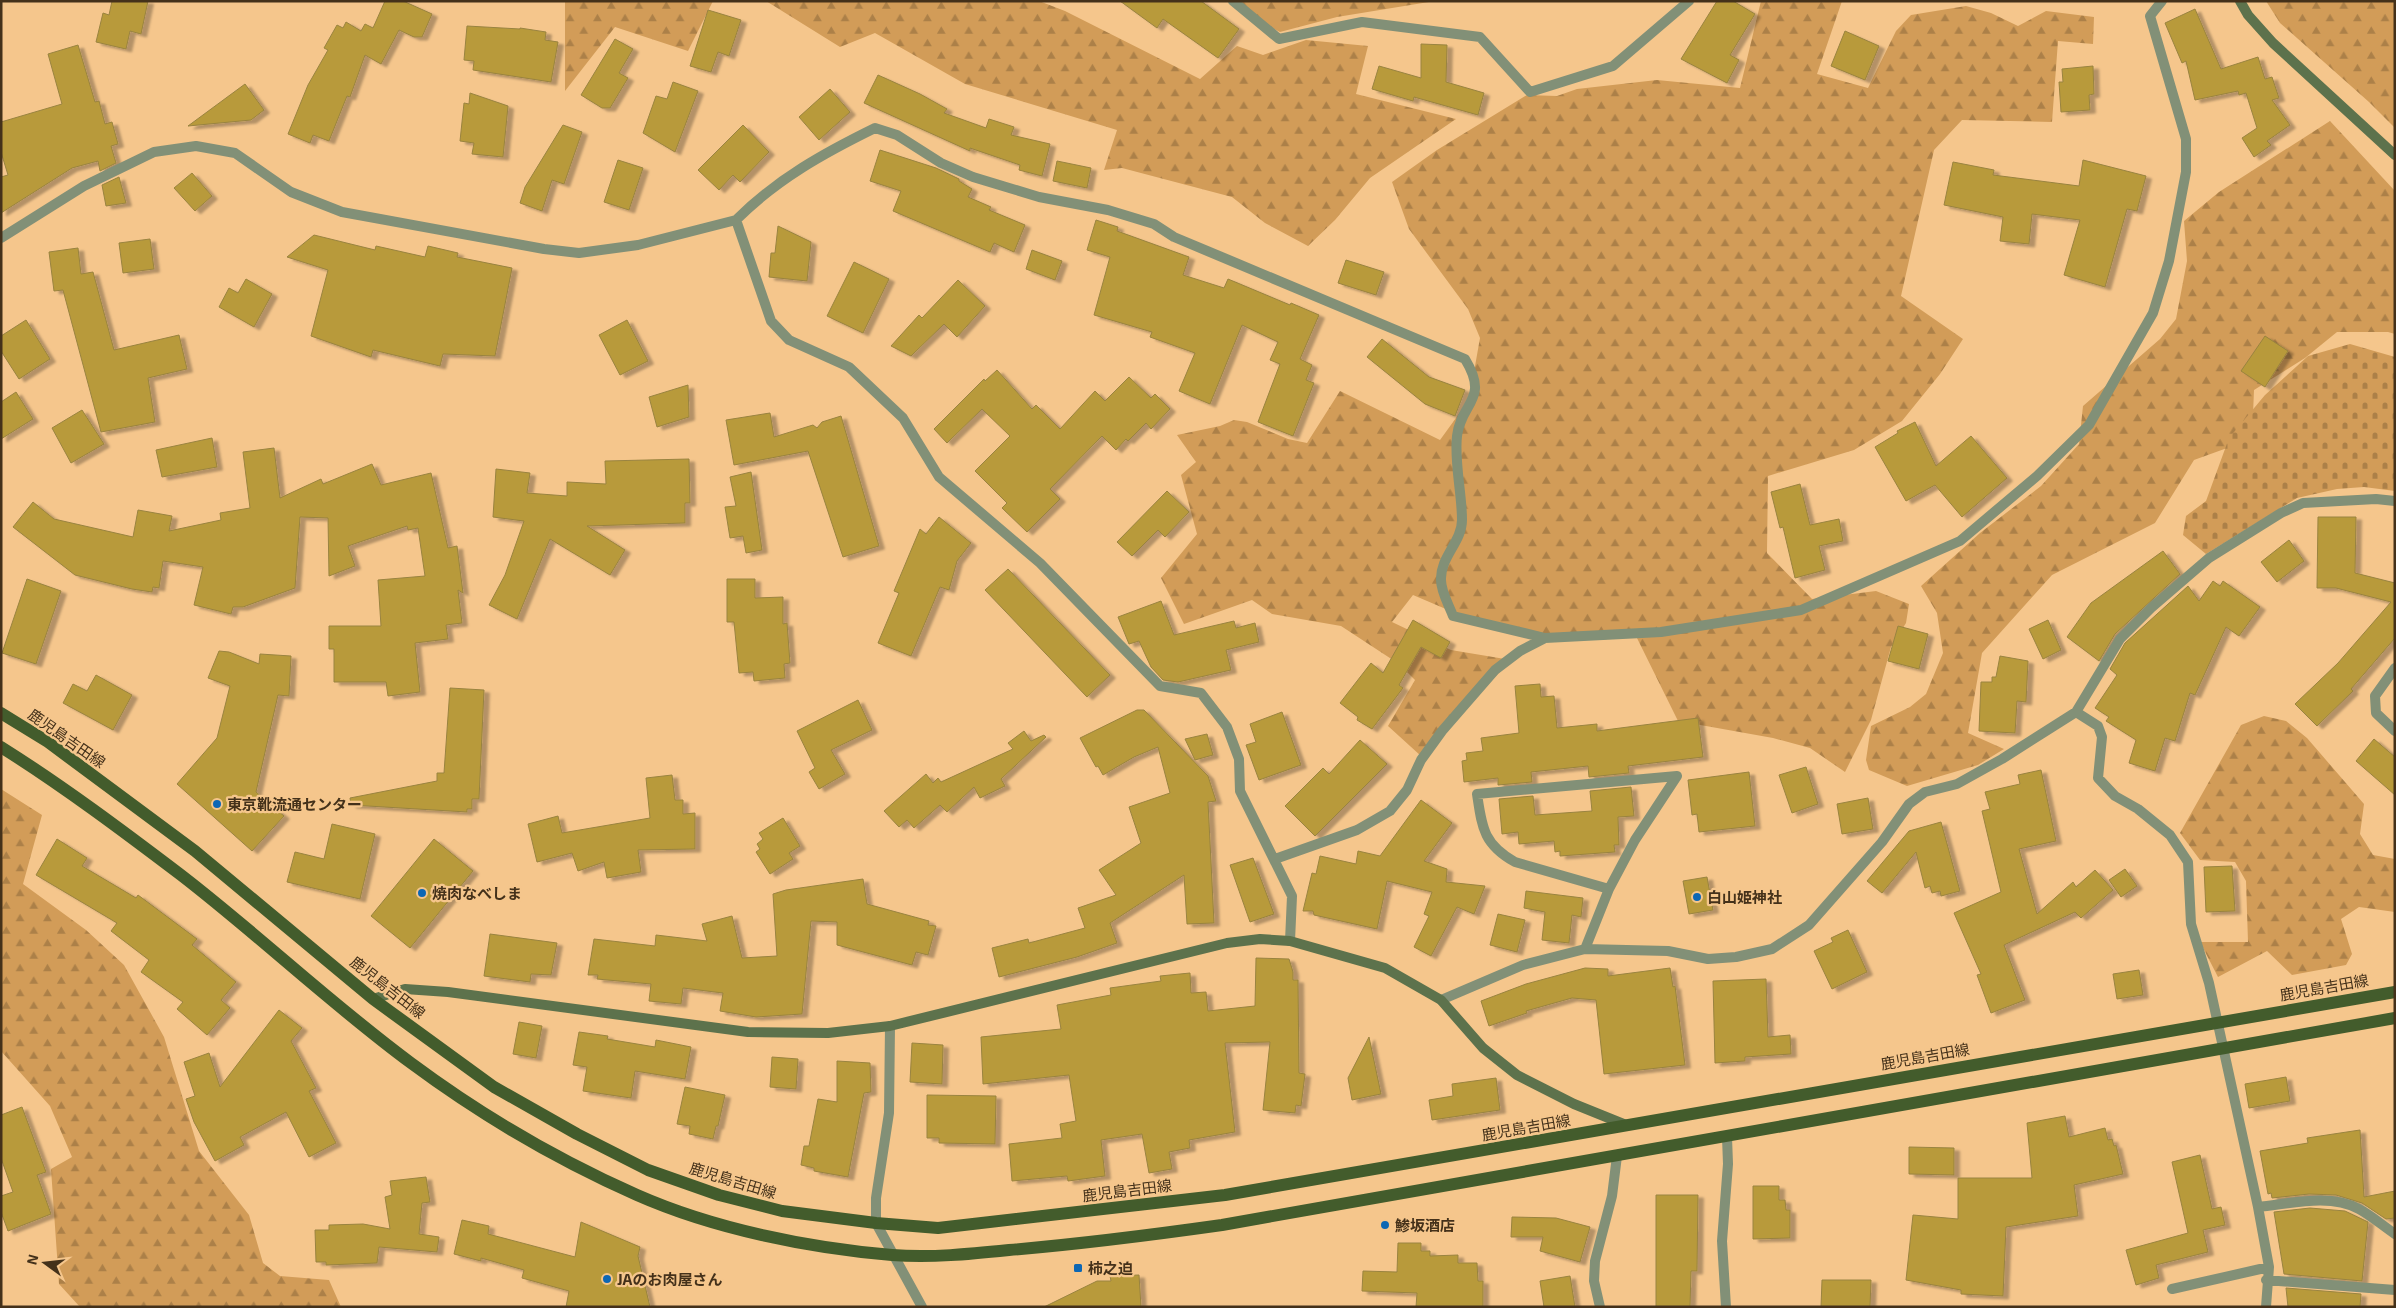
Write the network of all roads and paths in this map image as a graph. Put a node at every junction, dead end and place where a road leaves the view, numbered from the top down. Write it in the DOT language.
graph roads {
  1 [pos="1232,1"];
  2 [pos="1689,1"];
  3 [pos="2162,1"];
  4 [pos="2240,1"];
  5 [pos="2395,155"];
  6 [pos="736,220"];
  7 [pos="1,238"];
  8 [pos="2395,501"];
  9 [pos="1545,638"];
  10 [pos="2395,668"];
  11 [pos="2076,712"];
  12 [pos="1,713"];
  13 [pos="2395,731"];
  14 [pos="1,747"];
  15 [pos="1275,859"];
  16 [pos="1609,888"];
  17 [pos="1290,941"];
  18 [pos="1585,948"];
  19 [pos="2395,992"];
  20 [pos="374,999"];
  21 [pos="1441,1000"];
  22 [pos="2395,1018"];
  23 [pos="2217,1022"];
  24 [pos="890,1026"];
  25 [pos="2223,1050"];
  26 [pos="1627,1126"];
  27 [pos="1727,1137"];
  28 [pos="1617,1156"];
  29 [pos="2258,1207"];
  30 [pos="876,1223"];
  31 [pos="2395,1234"];
  32 [pos="893,1255"];
  33 [pos="2269,1267"];
  34 [pos="2266,1280"];
  35 [pos="2172,1289"];
  36 [pos="2395,1290"];
  37 [pos="922,1307"];
  38 [pos="1600,1307"];
  39 [pos="1726,1307"];
  40 [pos="2266,1307"];
  1 -- 2 [label="street"];
  3 -- 9 [label="street"];
  4 -- 5 [label="street"];
  6 -- 7 [label="street"];
  6 -- 9 [label="street"];
  6 -- 15 [label="street"];
  8 -- 11 [label="street"];
  9 -- 15 [label="street"];
  10 -- 13 [label="street"];
  11 -- 18 [label="street"];
  11 -- 23 [label="street"];
  12 -- 20 [label="main road, 鹿児島吉田線"];
  14 -- 32 [label="main road"];
  15 -- 17 [label="street"];
  16 -- 16 [label="street"];
  16 -- 18 [label="street"];
  17 -- 21 [label="street"];
  17 -- 24 [label="street"];
  18 -- 21 [label="street"];
  19 -- 23 [label="main road, 鹿児島吉田線"];
  20 -- 24 [label="street"];
  20 -- 30 [label="main road, 鹿児島吉田線"];
  21 -- 26 [label="street"];
  22 -- 25 [label="main road"];
  23 -- 25 [label="street"];
  23 -- 26 [label="main road, 鹿児島吉田線"];
  24 -- 30 [label="street"];
  25 -- 27 [label="main road"];
  25 -- 29 [label="street"];
  26 -- 30 [label="main road, 鹿児島吉田線"];
  27 -- 28 [label="main road"];
  27 -- 39 [label="street"];
  28 -- 32 [label="main road"];
  28 -- 38 [label="street"];
  29 -- 31 [label="street"];
  29 -- 33 [label="street"];
  30 -- 32 [label="street"];
  32 -- 37 [label="street"];
  33 -- 34 [label="street"];
  33 -- 35 [label="street"];
  34 -- 36 [label="street"];
  34 -- 40 [label="street"];
}
